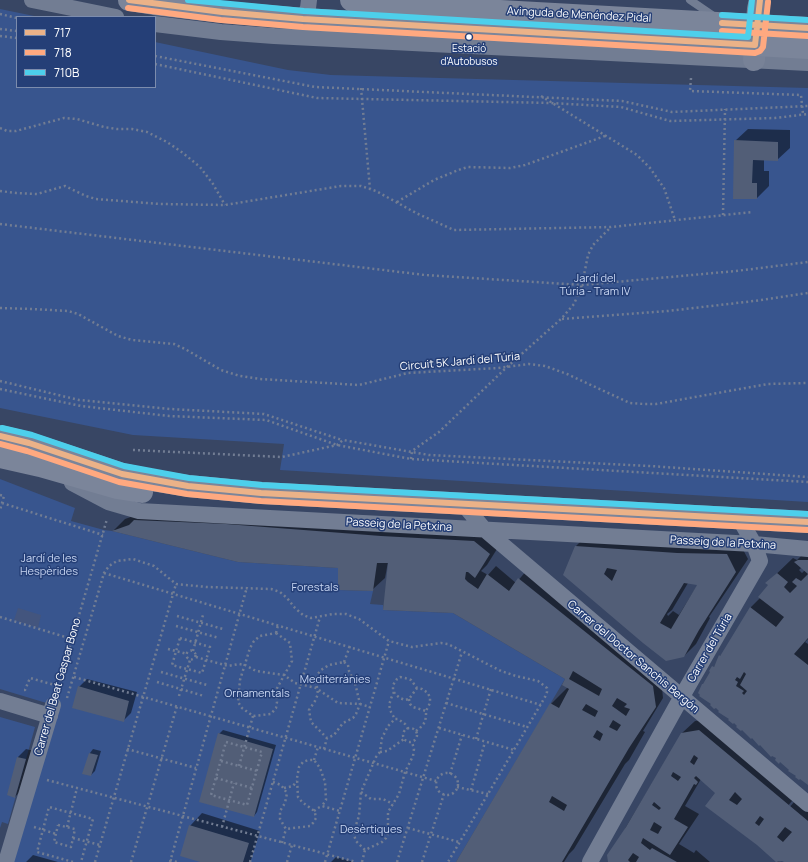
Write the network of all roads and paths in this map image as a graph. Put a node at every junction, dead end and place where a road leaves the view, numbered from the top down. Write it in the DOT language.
graph roads {
  1 [pos="32,0"];
  2 [pos="129,0"];
  3 [pos="351,0"];
  4 [pos="690,0"];
  5 [pos="760,0"];
  6 [pos="413,3"];
  7 [pos="306,9"];
  8 [pos="0,14"];
  9 [pos="111,16"];
  10 [pos="16,18"];
  11 [pos="724,23"];
  12 [pos="160,25"];
  13 [pos="808,28"];
  14 [pos="0,29"];
  15 [pos="16,31"];
  16 [pos="0,36"];
  17 [pos="16,38"];
  18 [pos="755,44"];
  19 [pos="808,48"];
  20 [pos="156,56"];
  21 [pos="808,63"];
  22 [pos="156,64"];
  23 [pos="690,78"];
  24 [pos="361,88"];
  25 [pos="541,96"];
  26 [pos="362,99"];
  27 [pos="551,103"];
  28 [pos="808,106"];
  29 [pos="801,107"];
  30 [pos="725,109"];
  31 [pos="803,114"];
  32 [pos="808,114"];
  33 [pos="725,119"];
  34 [pos="0,128"];
  35 [pos="606,136"];
  36 [pos="370,189"];
  37 [pos="0,191"];
  38 [pos="397,202"];
  39 [pos="225,205"];
  40 [pos="753,212"];
  41 [pos="723,215"];
  42 [pos="675,220"];
  43 [pos="0,224"];
  44 [pos="611,227"];
  45 [pos="808,262"];
  46 [pos="582,285"];
  47 [pos="808,293"];
  48 [pos="0,308"];
  49 [pos="561,319"];
  50 [pos="507,367"];
  51 [pos="0,381"];
  52 [pos="808,383"];
  53 [pos="0,389"];
  54 [pos="0,436"];
  55 [pos="343,440"];
  56 [pos="337,445"];
  57 [pos="133,450"];
  58 [pos="412,451"];
  59 [pos="0,457"];
  60 [pos="411,459"];
  61 [pos="0,460"];
  62 [pos="808,477"];
  63 [pos="808,482"];
  64 [pos="261,493"];
  65 [pos="0,495"];
  66 [pos="2,503"];
  67 [pos="464,505"];
  68 [pos="0,510"];
  69 [pos="109,512"];
  70 [pos="738,518"];
  71 [pos="808,522"];
  72 [pos="484,530"];
  73 [pos="103,535"];
  74 [pos="754,544"];
  75 [pos="808,549"];
  76 [pos="176,584"];
  77 [pos="248,587"];
  78 [pos="173,594"];
  79 [pos="240,614"];
  80 [pos="203,615"];
  81 [pos="177,616"];
  82 [pos="0,617"];
  83 [pos="320,618"];
  84 [pos="201,622"];
  85 [pos="278,625"];
  86 [pos="176,626"];
  87 [pos="223,629"];
  88 [pos="198,632"];
  89 [pos="276,633"];
  90 [pos="315,636"];
  91 [pos="219,638"];
  92 [pos="72,639"];
  93 [pos="389,641"];
  94 [pos="195,642"];
  95 [pos="350,646"];
  96 [pos="168,649"];
  97 [pos="176,651"];
  98 [pos="193,651"];
  99 [pos="462,652"];
  100 [pos="187,654"];
  101 [pos="196,657"];
  102 [pos="384,657"];
  103 [pos="190,660"];
  104 [pos="206,660"];
  105 [pos="344,662"];
  106 [pos="225,665"];
  107 [pos="245,665"];
  108 [pos="187,669"];
  109 [pos="161,672"];
  110 [pos="284,675"];
  111 [pos="74,677"];
  112 [pos="184,678"];
  113 [pos="454,678"];
  114 [pos="158,682"];
  115 [pos="207,685"];
  116 [pos="301,685"];
  117 [pos="58,686"];
  118 [pos="19,688"];
  119 [pos="316,688"];
  120 [pos="417,688"];
  121 [pos="181,689"];
  122 [pos="491,689"];
  123 [pos="394,692"];
  124 [pos="179,696"];
  125 [pos="204,696"];
  126 [pos="143,697"];
  127 [pos="681,698"];
  128 [pos="409,699"];
  129 [pos="0,701"];
  130 [pos="446,703"];
  131 [pos="360,704"];
  132 [pos="541,705"];
  133 [pos="177,706"];
  134 [pos="370,707"];
  135 [pos="51,710"];
  136 [pos="426,711"];
  137 [pos="484,714"];
  138 [pos="211,716"];
  139 [pos="253,716"];
  140 [pos="395,719"];
  141 [pos="250,727"];
  142 [pos="528,727"];
  143 [pos="439,728"];
  144 [pos="408,729"];
  145 [pos="416,731"];
  146 [pos="462,735"];
  147 [pos="286,738"];
  148 [pos="327,738"];
  149 [pos="404,739"];
  150 [pos="476,739"];
  151 [pos="412,742"];
  152 [pos="485,742"];
  153 [pos="244,747"];
  154 [pos="318,747"];
  155 [pos="128,749"];
  156 [pos="324,749"];
  157 [pos="514,750"];
  158 [pos="380,752"];
  159 [pos="161,758"];
  160 [pos="355,758"];
  161 [pos="314,760"];
  162 [pos="221,761"];
  163 [pos="373,763"];
  164 [pos="239,766"];
  165 [pos="196,768"];
  166 [pos="257,771"];
  167 [pos="405,772"];
  168 [pos="450,774"];
  169 [pos="424,777"];
  170 [pos="216,778"];
  171 [pos="43,780"];
  172 [pos="436,781"];
  173 [pos="273,782"];
  174 [pos="297,782"];
  175 [pos="234,783"];
  176 [pos="457,787"];
  177 [pos="77,788"];
  178 [pos="252,788"];
  179 [pos="284,788"];
  180 [pos="471,790"];
  181 [pos="361,792"];
  182 [pos="444,794"];
  183 [pos="488,794"];
  184 [pos="113,798"];
  185 [pos="230,800"];
  186 [pos="393,804"];
  187 [pos="808,804"];
  188 [pos="322,806"];
  189 [pos="147,807"];
  190 [pos="314,811"];
  191 [pos="340,811"];
  192 [pos="70,813"];
  193 [pos="183,817"];
  194 [pos="30,826"];
  195 [pos="67,827"];
  196 [pos="222,827"];
  197 [pos="408,828"];
  198 [pos="286,829"];
  199 [pos="43,830"];
  200 [pos="56,834"];
  201 [pos="431,834"];
  202 [pos="257,836"];
  203 [pos="73,838"];
  204 [pos="87,842"];
  205 [pos="459,842"];
  206 [pos="282,843"];
  207 [pos="100,845"];
  208 [pos="292,845"];
  209 [pos="365,850"];
  210 [pos="327,855"];
  211 [pos="170,861"];
  212 [pos="6,862"];
  213 [pos="73,862"];
  214 [pos="81,862"];
  215 [pos="95,862"];
  216 [pos="131,862"];
  217 [pos="177,862"];
  218 [pos="250,862"];
  219 [pos="287,862"];
  220 [pos="325,862"];
  221 [pos="356,862"];
  222 [pos="362,862"];
  223 [pos="398,862"];
  224 [pos="422,862"];
  225 [pos="448,862"];
  226 [pos="590,862"];
  1 -- 9 [label="street"];
  2 -- 7 [label="main road, Avinguda de Menéndez Pidal"];
  3 -- 6 [label="main road, Avinguda de Menéndez Pidal"];
  4 -- 11 [label="lane"];
  5 -- 18 [label="street"];
  6 -- 11 [label="main road, Avinguda de Menéndez Pidal"];
  7 -- 12 [label="street, Avinguda de Menéndez Pidal"];
  7 -- 18 [label="main road, Avinguda de Menéndez Pidal"];
  8 -- 10 [label="path"];
  11 -- 18 [label="main road, Avinguda de Menéndez Pidal"];
  12 -- 18 [label="street, Avinguda de Menéndez Pidal"];
  13 -- 18 [label="main road, Avinguda de Menéndez Pidal"];
  14 -- 15 [label="path"];
  16 -- 17 [label="path"];
  18 -- 19 [label="main road, Avinguda de Menéndez Pidal"];
  18 -- 21 [label="street, Avinguda de Menéndez Pidal"];
  20 -- 24 [label="path"];
  22 -- 26 [label="path"];
  23 -- 29 [label="path"];
  24 -- 25 [label="path"];
  24 -- 26 [label="path"];
  25 -- 27 [label="path"];
  25 -- 30 [label="path"];
  26 -- 27 [label="path"];
  26 -- 36 [label="path"];
  27 -- 33 [label="path"];
  27 -- 35 [label="path"];
  28 -- 29 [label="path"];
  29 -- 30 [label="path"];
  29 -- 31 [label="path"];
  30 -- 33 [label="path"];
  31 -- 32 [label="path"];
  31 -- 33 [label="path"];
  33 -- 41 [label="path"];
  34 -- 39 [label="path"];
  35 -- 38 [label="path"];
  35 -- 42 [label="path"];
  36 -- 38 [label="path"];
  36 -- 39 [label="path"];
  37 -- 39 [label="path"];
  38 -- 44 [label="path"];
  40 -- 41 [label="path"];
  41 -- 42 [label="path"];
  42 -- 44 [label="path"];
  43 -- 46 [label="path"];
  44 -- 46 [label="path"];
  45 -- 46 [label="path"];
  46 -- 49 [label="path"];
  47 -- 49 [label="path"];
  48 -- 50 [label="path, Circuit 5K Jardí del Túria"];
  49 -- 50 [label="path"];
  50 -- 52 [label="path, Circuit 5K Jardí del Túria"];
  50 -- 58 [label="path"];
  51 -- 55 [label="path"];
  53 -- 56 [label="path"];
  54 -- 64 [label="main road"];
  55 -- 56 [label="path"];
  55 -- 58 [label="path"];
  56 -- 57 [label="path"];
  56 -- 60 [label="path"];
  58 -- 60 [label="path"];
  58 -- 62 [label="path"];
  59 -- 64 [label="main road"];
  60 -- 63 [label="path"];
  61 -- 72 [label="street, Passeig de la Petxina"];
  64 -- 67 [label="main road"];
  65 -- 66 [label="path"];
  66 -- 68 [label="path"];
  66 -- 73 [label="path"];
  67 -- 70 [label="main road"];
  67 -- 72 [label="street, Carrer del Doctor Sanchis Bergón"];
  69 -- 73 [label="path, Carrer del Beat Gaspar Bono"];
  70 -- 71 [label="main road"];
  70 -- 74 [label="street, Carrer del Túria"];
  72 -- 74 [label="street, Passeig de la Petxina"];
  72 -- 127 [label="street, Carrer del Doctor Sanchis Bergón"];
  73 -- 92 [label="path, Carrer del Beat Gaspar Bono"];
  74 -- 75 [label="street, Passeig de la Petxina"];
  74 -- 127 [label="street, Carrer del Túria"];
  76 -- 77 [label="path"];
  76 -- 78 [label="path"];
  76 -- 78 [label="path"];
  77 -- 79 [label="path"];
  77 -- 83 [label="path"];
  78 -- 79 [label="path"];
  78 -- 126 [label="path"];
  79 -- 85 [label="path"];
  79 -- 106 [label="path"];
  80 -- 84 [label="path"];
  81 -- 84 [label="path"];
  82 -- 92 [label="path"];
  83 -- 90 [label="path"];
  83 -- 93 [label="path"];
  84 -- 87 [label="path"];
  84 -- 88 [label="path"];
  85 -- 89 [label="path"];
  85 -- 90 [label="path"];
  86 -- 88 [label="path"];
  88 -- 91 [label="path"];
  88 -- 94 [label="path"];
  89 -- 107 [label="path"];
  89 -- 110 [label="path"];
  90 -- 95 [label="path"];
  90 -- 116 [label="path"];
  92 -- 117 [label="path, Carrer del Beat Gaspar Bono"];
  93 -- 99 [label="path"];
  93 -- 102 [label="path"];
  94 -- 97 [label="path"];
  94 -- 98 [label="path"];
  94 -- 104 [label="path"];
  95 -- 102 [label="path"];
  95 -- 105 [label="path"];
  96 -- 97 [label="path"];
  97 -- 100 [label="path"];
  97 -- 108 [label="path"];
  98 -- 100 [label="path"];
  98 -- 101 [label="path"];
  99 -- 113 [label="path"];
  99 -- 132 [label="path"];
  100 -- 103 [label="path"];
  101 -- 103 [label="path"];
  101 -- 104 [label="path"];
  102 -- 113 [label="path"];
  102 -- 134 [label="path"];
  103 -- 108 [label="path"];
  104 -- 106 [label="path"];
  104 -- 108 [label="path"];
  105 -- 119 [label="path"];
  105 -- 131 [label="path"];
  106 -- 107 [label="path"];
  106 -- 138 [label="path"];
  107 -- 110 [label="path"];
  107 -- 139 [label="path"];
  108 -- 112 [label="path"];
  109 -- 112 [label="path"];
  110 -- 116 [label="path"];
  110 -- 139 [label="path"];
  111 -- 126 [label="path"];
  112 -- 115 [label="path"];
  112 -- 121 [label="path"];
  113 -- 122 [label="path"];
  113 -- 130 [label="path"];
  114 -- 121 [label="path"];
  116 -- 119 [label="path"];
  116 -- 147 [label="path"];
  117 -- 118 [label="path"];
  117 -- 135 [label="path, Carrer del Beat Gaspar Bono"];
  119 -- 131 [label="path"];
  119 -- 148 [label="path"];
  120 -- 123 [label="path"];
  120 -- 128 [label="path"];
  120 -- 136 [label="path"];
  121 -- 124 [label="path"];
  121 -- 125 [label="path"];
  122 -- 132 [label="path"];
  122 -- 137 [label="path"];
  123 -- 128 [label="path"];
  123 -- 140 [label="path"];
  126 -- 133 [label="path"];
  126 -- 155 [label="path"];
  127 -- 187 [label="street, Carrer del Doctor Sanchis Bergón"];
  127 -- 226 [label="street, Carrer del Túria"];
  128 -- 136 [label="path"];
  129 -- 135 [label="street"];
  130 -- 137 [label="path"];
  130 -- 143 [label="path"];
  131 -- 134 [label="path"];
  131 -- 148 [label="path"];
  132 -- 142 [label="path"];
  133 -- 138 [label="path"];
  133 -- 159 [label="path"];
  134 -- 160 [label="path"];
  135 -- 212 [label="street, Carrer del Beat Gaspar Bono"];
  136 -- 145 [label="path"];
  137 -- 142 [label="path"];
  137 -- 150 [label="path"];
  138 -- 141 [label="path"];
  138 -- 165 [label="path"];
  139 -- 141 [label="path"];
  140 -- 144 [label="path"];
  140 -- 158 [label="path"];
  141 -- 147 [label="path"];
  141 -- 153 [label="path"];
  142 -- 157 [label="path"];
  143 -- 146 [label="path"];
  143 -- 169 [label="path"];
  144 -- 145 [label="path"];
  144 -- 149 [label="path"];
  145 -- 151 [label="path"];
  146 -- 150 [label="path"];
  146 -- 168 [label="path"];
  147 -- 154 [label="path"];
  147 -- 173 [label="path"];
  148 -- 156 [label="path"];
  149 -- 151 [label="path"];
  149 -- 158 [label="path"];
  150 -- 152 [label="path"];
  151 -- 167 [label="path"];
  152 -- 157 [label="path"];
  152 -- 180 [label="path"];
  153 -- 162 [label="path"];
  153 -- 164 [label="path"];
  153 -- 166 [label="path"];
  154 -- 156 [label="path"];
  154 -- 161 [label="path"];
  155 -- 159 [label="path"];
  155 -- 184 [label="path"];
  156 -- 160 [label="path"];
  157 -- 183 [label="path"];
  158 -- 163 [label="path"];
  159 -- 165 [label="path"];
  159 -- 189 [label="path"];
  160 -- 163 [label="path"];
  160 -- 191 [label="path"];
  161 -- 174 [label="path"];
  161 -- 188 [label="path"];
  162 -- 164 [label="path"];
  162 -- 170 [label="path"];
  163 -- 167 [label="path"];
  163 -- 181 [label="path"];
  164 -- 166 [label="path"];
  165 -- 193 [label="path"];
  166 -- 178 [label="path"];
  167 -- 169 [label="path"];
  167 -- 186 [label="path"];
  168 -- 172 [label="path"];
  168 -- 176 [label="path"];
  169 -- 172 [label="path"];
  169 -- 197 [label="path"];
  170 -- 175 [label="path"];
  170 -- 185 [label="path"];
  171 -- 177 [label="path"];
  172 -- 182 [label="path"];
  173 -- 179 [label="path"];
  173 -- 202 [label="path"];
  174 -- 179 [label="path"];
  174 -- 190 [label="path"];
  175 -- 178 [label="path"];
  175 -- 185 [label="path"];
  176 -- 180 [label="path"];
  176 -- 182 [label="path"];
  177 -- 184 [label="path"];
  177 -- 192 [label="path"];
  178 -- 185 [label="path"];
  179 -- 198 [label="path"];
  180 -- 183 [label="path"];
  181 -- 186 [label="path"];
  181 -- 209 [label="path"];
  182 -- 201 [label="path"];
  183 -- 205 [label="path"];
  184 -- 189 [label="path"];
  184 -- 207 [label="path"];
  185 -- 196 [label="path"];
  186 -- 209 [label="path"];
  188 -- 190 [label="path"];
  188 -- 191 [label="path"];
  189 -- 193 [label="path"];
  189 -- 216 [label="path"];
  190 -- 198 [label="path"];
  191 -- 210 [label="path"];
  192 -- 195 [label="path"];
  192 -- 199 [label="path"];
  192 -- 204 [label="path"];
  193 -- 196 [label="path"];
  193 -- 211 [label="path"];
  194 -- 199 [label="path"];
  195 -- 200 [label="path"];
  195 -- 203 [label="path"];
  196 -- 202 [label="path"];
  197 -- 201 [label="path"];
  197 -- 223 [label="path"];
  198 -- 206 [label="path"];
  199 -- 200 [label="path"];
  199 -- 213 [label="path"];
  200 -- 203 [label="path"];
  201 -- 205 [label="path"];
  201 -- 224 [label="path"];
  202 -- 206 [label="path"];
  202 -- 218 [label="path"];
  203 -- 204 [label="path"];
  204 -- 207 [label="path"];
  204 -- 214 [label="path"];
  205 -- 225 [label="path"];
  206 -- 208 [label="path"];
  207 -- 215 [label="path"];
  208 -- 210 [label="path"];
  208 -- 219 [label="path"];
  209 -- 222 [label="path"];
  210 -- 220 [label="path"];
  210 -- 221 [label="path"];
  211 -- 217 [label="path"];
}
